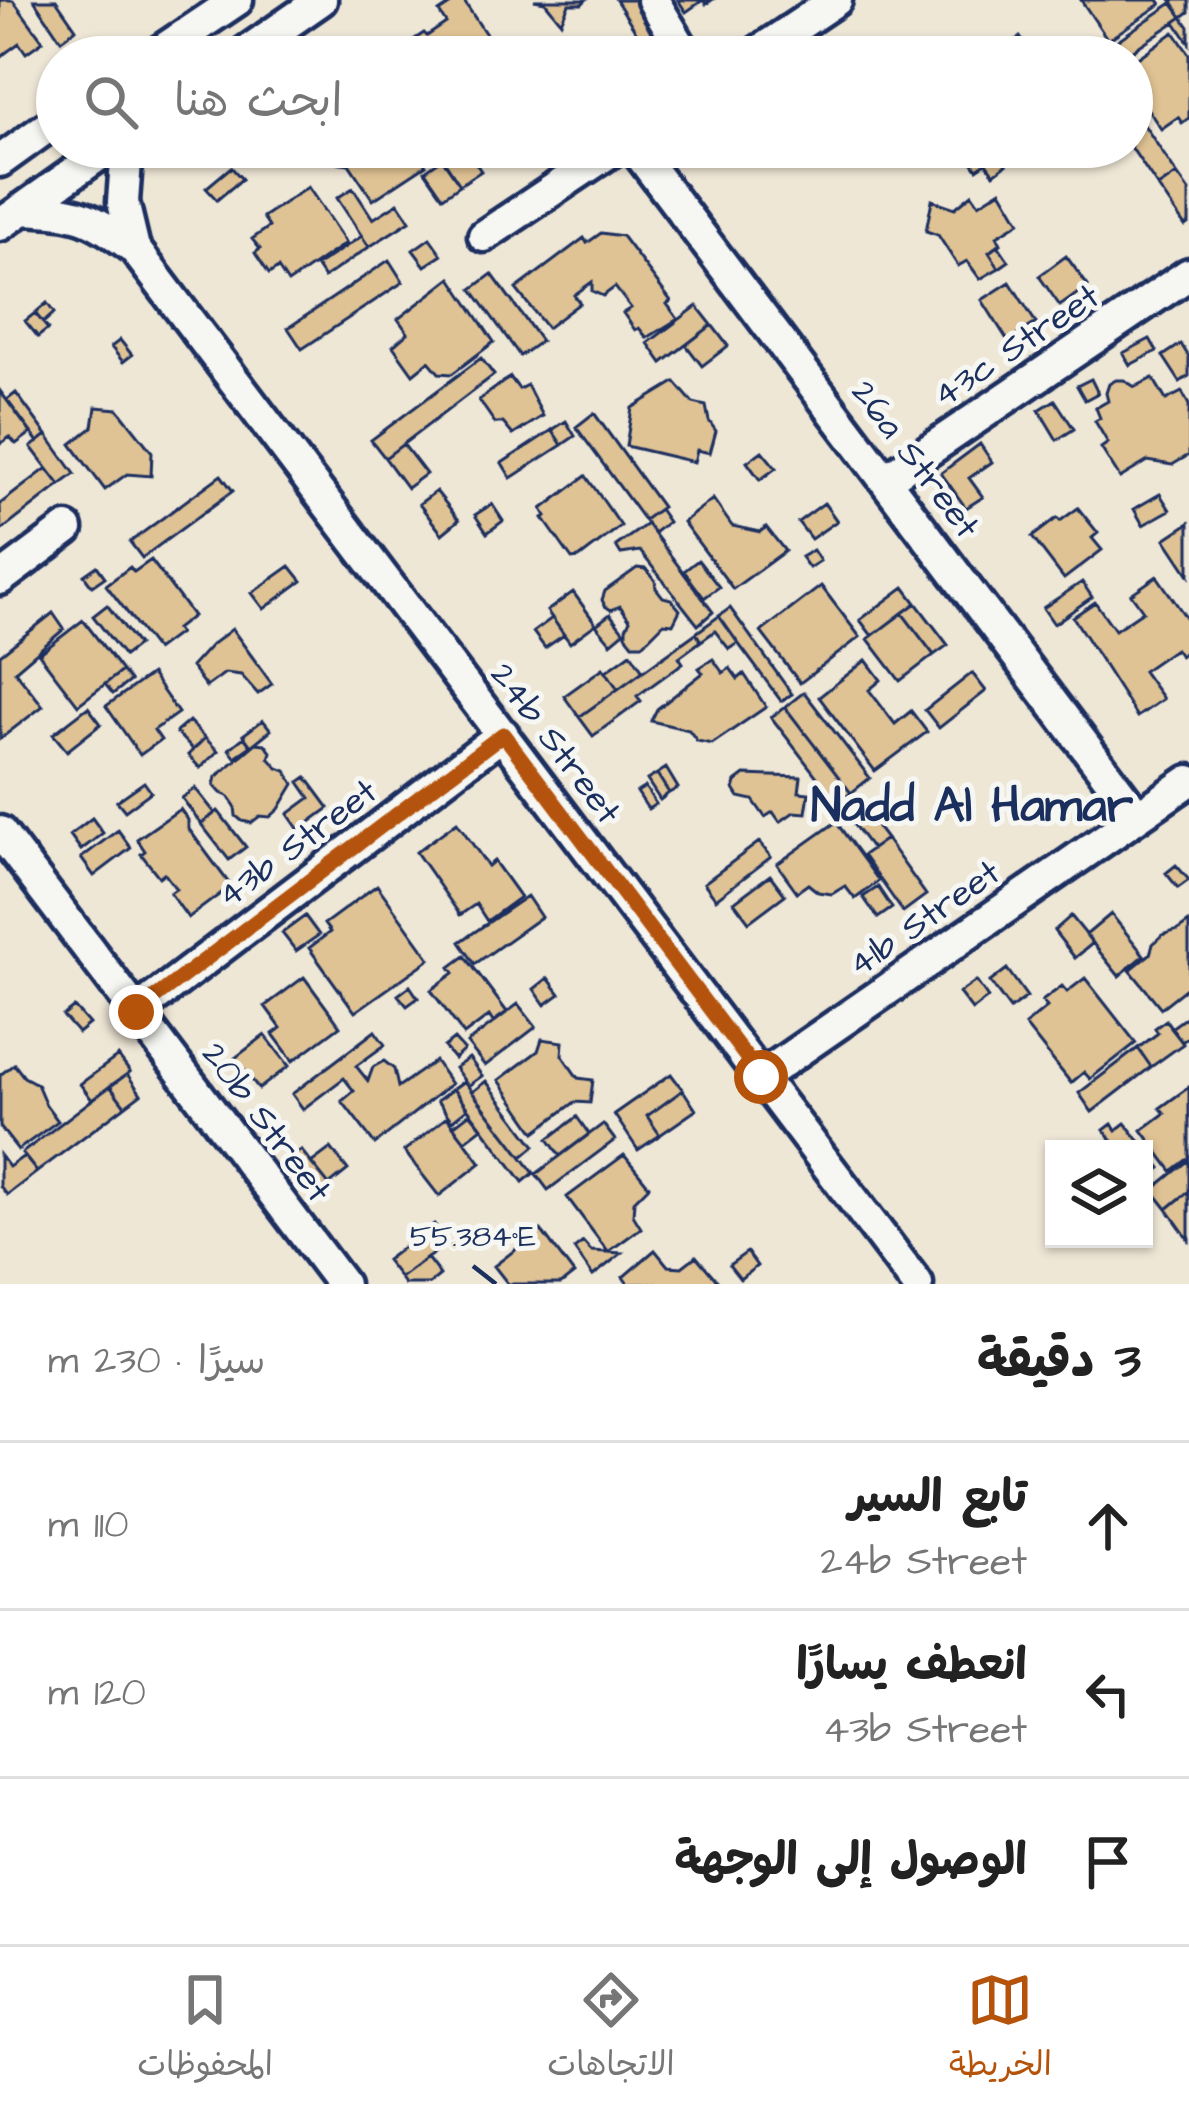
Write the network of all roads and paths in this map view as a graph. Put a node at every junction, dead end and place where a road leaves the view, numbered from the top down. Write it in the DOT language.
graph roads {
  1 [pos="237,0"];
  2 [pos="321,0"];
  3 [pos="653,0"];
  4 [pos="836,0"];
  5 [pos="183,36"];
  6 [pos="269,36"];
  7 [pos="675,36"];
  8 [pos="782,36"];
  9 [pos="36,135"];
  10 [pos="0,161"];
  11 [pos="80,168"];
  12 [pos="125,168"];
  13 [pos="586,168"];
  14 [pos="650,168"];
  15 [pos="11,217"];
  16 [pos="484,236"];
  17 [pos="134,248"];
  18 [pos="1189,274"];
  19 [pos="884,480"];
  20 [pos="67,529"];
  21 [pos="0,579"];
  22 [pos="503,734"];
  23 [pos="1189,781"];
  24 [pos="1137,815"];
  25 [pos="0,832"];
  26 [pos="136,1012"];
  27 [pos="761,1077"];
  28 [pos="342,1284"];
  29 [pos="916,1284"];
  1 -- 5 [label="street"];
  2 -- 6 [label="street"];
  3 -- 7 [label="street"];
  4 -- 8 [label="street"];
  9 -- 10 [label="street"];
  11 -- 15 [label="street"];
  12 -- 17 [label="street, 24b Street"];
  13 -- 16 [label="street"];
  14 -- 19 [label="street, 26a Street"];
  15 -- 17 [label="street, 24b Street"];
  17 -- 22 [label="street, 24b Street"];
  18 -- 19 [label="street, 43c Street"];
  19 -- 24 [label="street, 26a Street"];
  20 -- 21 [label="street"];
  22 -- 26 [label="street, 43b Street"];
  22 -- 27 [label="street, 24b Street"];
  23 -- 24 [label="street, 41b Street"];
  24 -- 27 [label="street, 41b Street"];
  25 -- 26 [label="street, 20b Street"];
  26 -- 28 [label="street, 20b Street"];
  27 -- 29 [label="street, 24b Street"];
}
